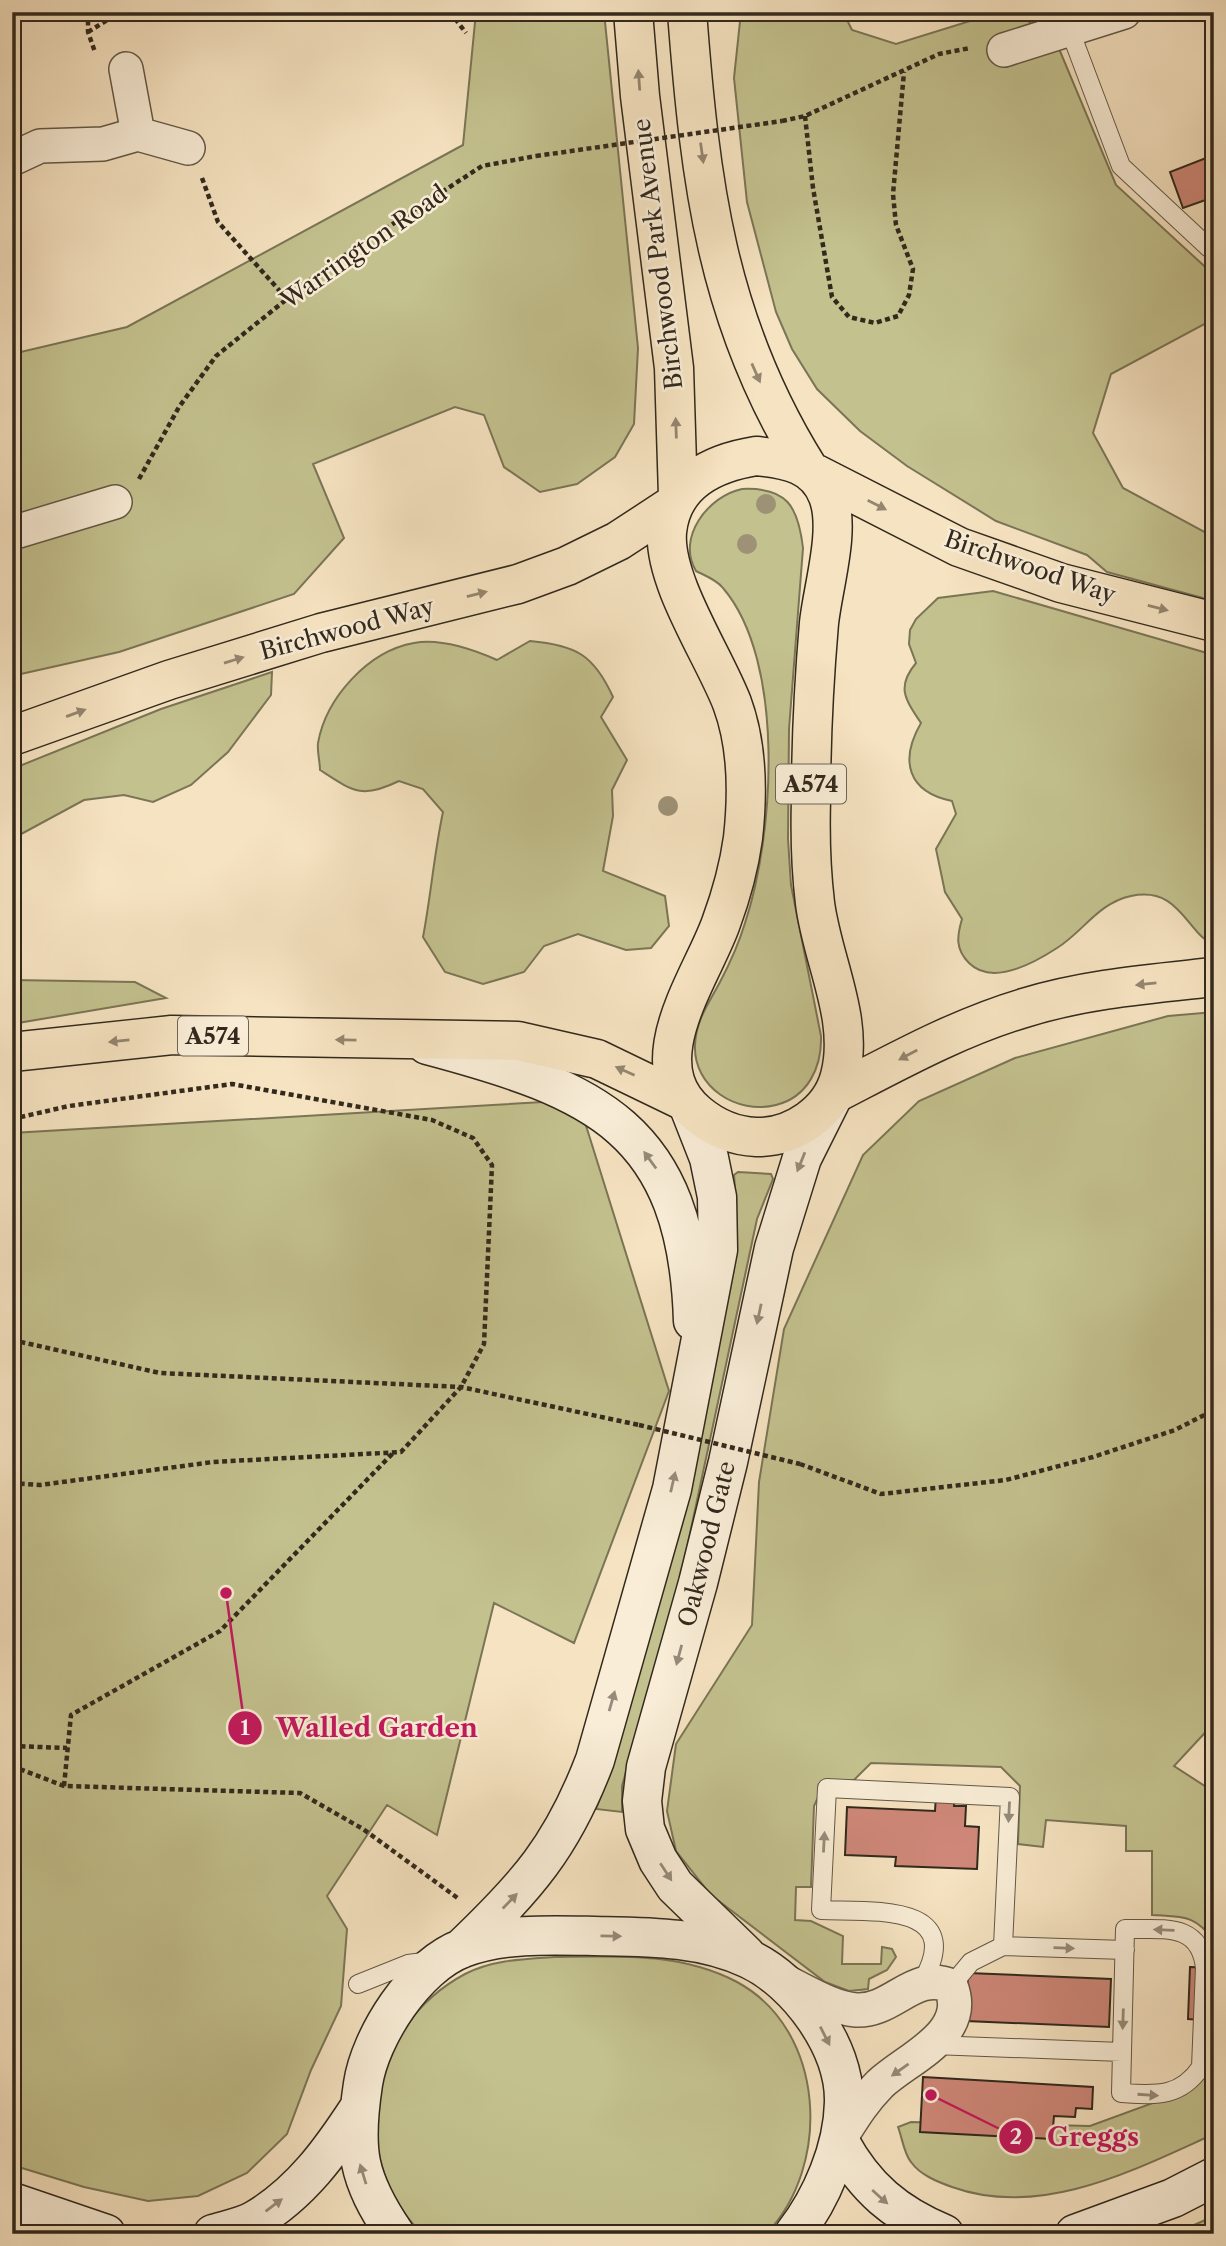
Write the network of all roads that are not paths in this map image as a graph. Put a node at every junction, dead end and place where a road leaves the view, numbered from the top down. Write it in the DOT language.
graph roads {
  1 [pos="633,12"];
  2 [pos="687,12"];
  3 [pos="1124,12"];
  4 [pos="1067,22"];
  5 [pos="1004,50"];
  6 [pos="126,69"];
  7 [pos="138,134"];
  8 [pos="188,148"];
  9 [pos="12,159"];
  10 [pos="1214,246"];
  11 [pos="812,471"];
  12 [pos="676,501"];
  13 [pos="115,502"];
  14 [pos="12,533"];
  15 [pos="1214,622"];
  16 [pos="12,736"];
  17 [pos="1214,978"];
  18 [pos="414,1041"];
  19 [pos="12,1052"];
  20 [pos="833,1097"];
  21 [pos="687,1105"];
  22 [pos="693,1386"];
  23 [pos="1003,1946"];
  24 [pos="1125,1951"];
  25 [pos="453,1954"];
  26 [pos="750,1959"];
  27 [pos="784,1981"];
  28 [pos="358,1984"];
  29 [pos="937,1984"];
  30 [pos="933,2045"];
  31 [pos="1122,2052"];
  32 [pos="359,2108"];
  33 [pos="840,2139"];
  34 [pos="1214,2177"];
  35 [pos="12,2202"];
  36 [pos="106,2234"];
  37 [pos="213,2234"];
  38 [pos="394,2234"];
  39 [pos="794,2234"];
  40 [pos="944,2234"];
  41 [pos="1075,2234"];
  12 -- 1 [label="main road, Birchwood Park Avenue / A574, one-way"];
  2 -- 11 [label="main road, A574, one-way"];
  3 -- 4 [label="street"];
  4 -- 5 [label="street"];
  4 -- 10 [label="lane"];
  6 -- 7 [label="street"];
  7 -- 8 [label="street"];
  7 -- 9 [label="street"];
  11 -- 12 [label="main road, Birchwood Way"];
  11 -- 15 [label="main road, Birchwood Way, one-way"];
  11 -- 20 [label="main road, A574"];
  16 -- 12 [label="main road, Birchwood Way, one-way"];
  12 -- 21 [label="main road, A574"];
  13 -- 14 [label="street"];
  17 -- 20 [label="main road, A574, one-way"];
  18 -- 19 [label="main road, A574, one-way"];
  21 -- 18 [label="main road, A574, one-way"];
  22 -- 18 [label="street, one-way"];
  20 -- 21 [label="main road, A574"];
  20 -- 26 [label="street, Oakwood Gate, one-way"];
  21 -- 22 [label="street, Oakwood Gate"];
  25 -- 22 [label="street, Oakwood Gate, one-way"];
  23 -- 24 [label="lane, one-way"];
  23 -- 29 [label="lane"];
  29 -- 23 [label="lane, one-way"];
  24 -- 31 [label="lane, one-way"];
  31 -- 24 [label="lane, one-way"];
  25 -- 26 [label="street, one-way"];
  25 -- 28 [label="lane"];
  25 -- 32 [label="street, Oakwood Gate"];
  26 -- 27 [label="street"];
  27 -- 29 [label="street"];
  27 -- 33 [label="street, one-way"];
  29 -- 30 [label="street"];
  30 -- 31 [label="lane"];
  30 -- 33 [label="street, one-way"];
  37 -- 32 [label="street, one-way"];
  38 -- 32 [label="street, one-way"];
  33 -- 39 [label="street"];
  33 -- 40 [label="street, one-way"];
  34 -- 41 [label="street"];
  35 -- 36 [label="street"];
}
